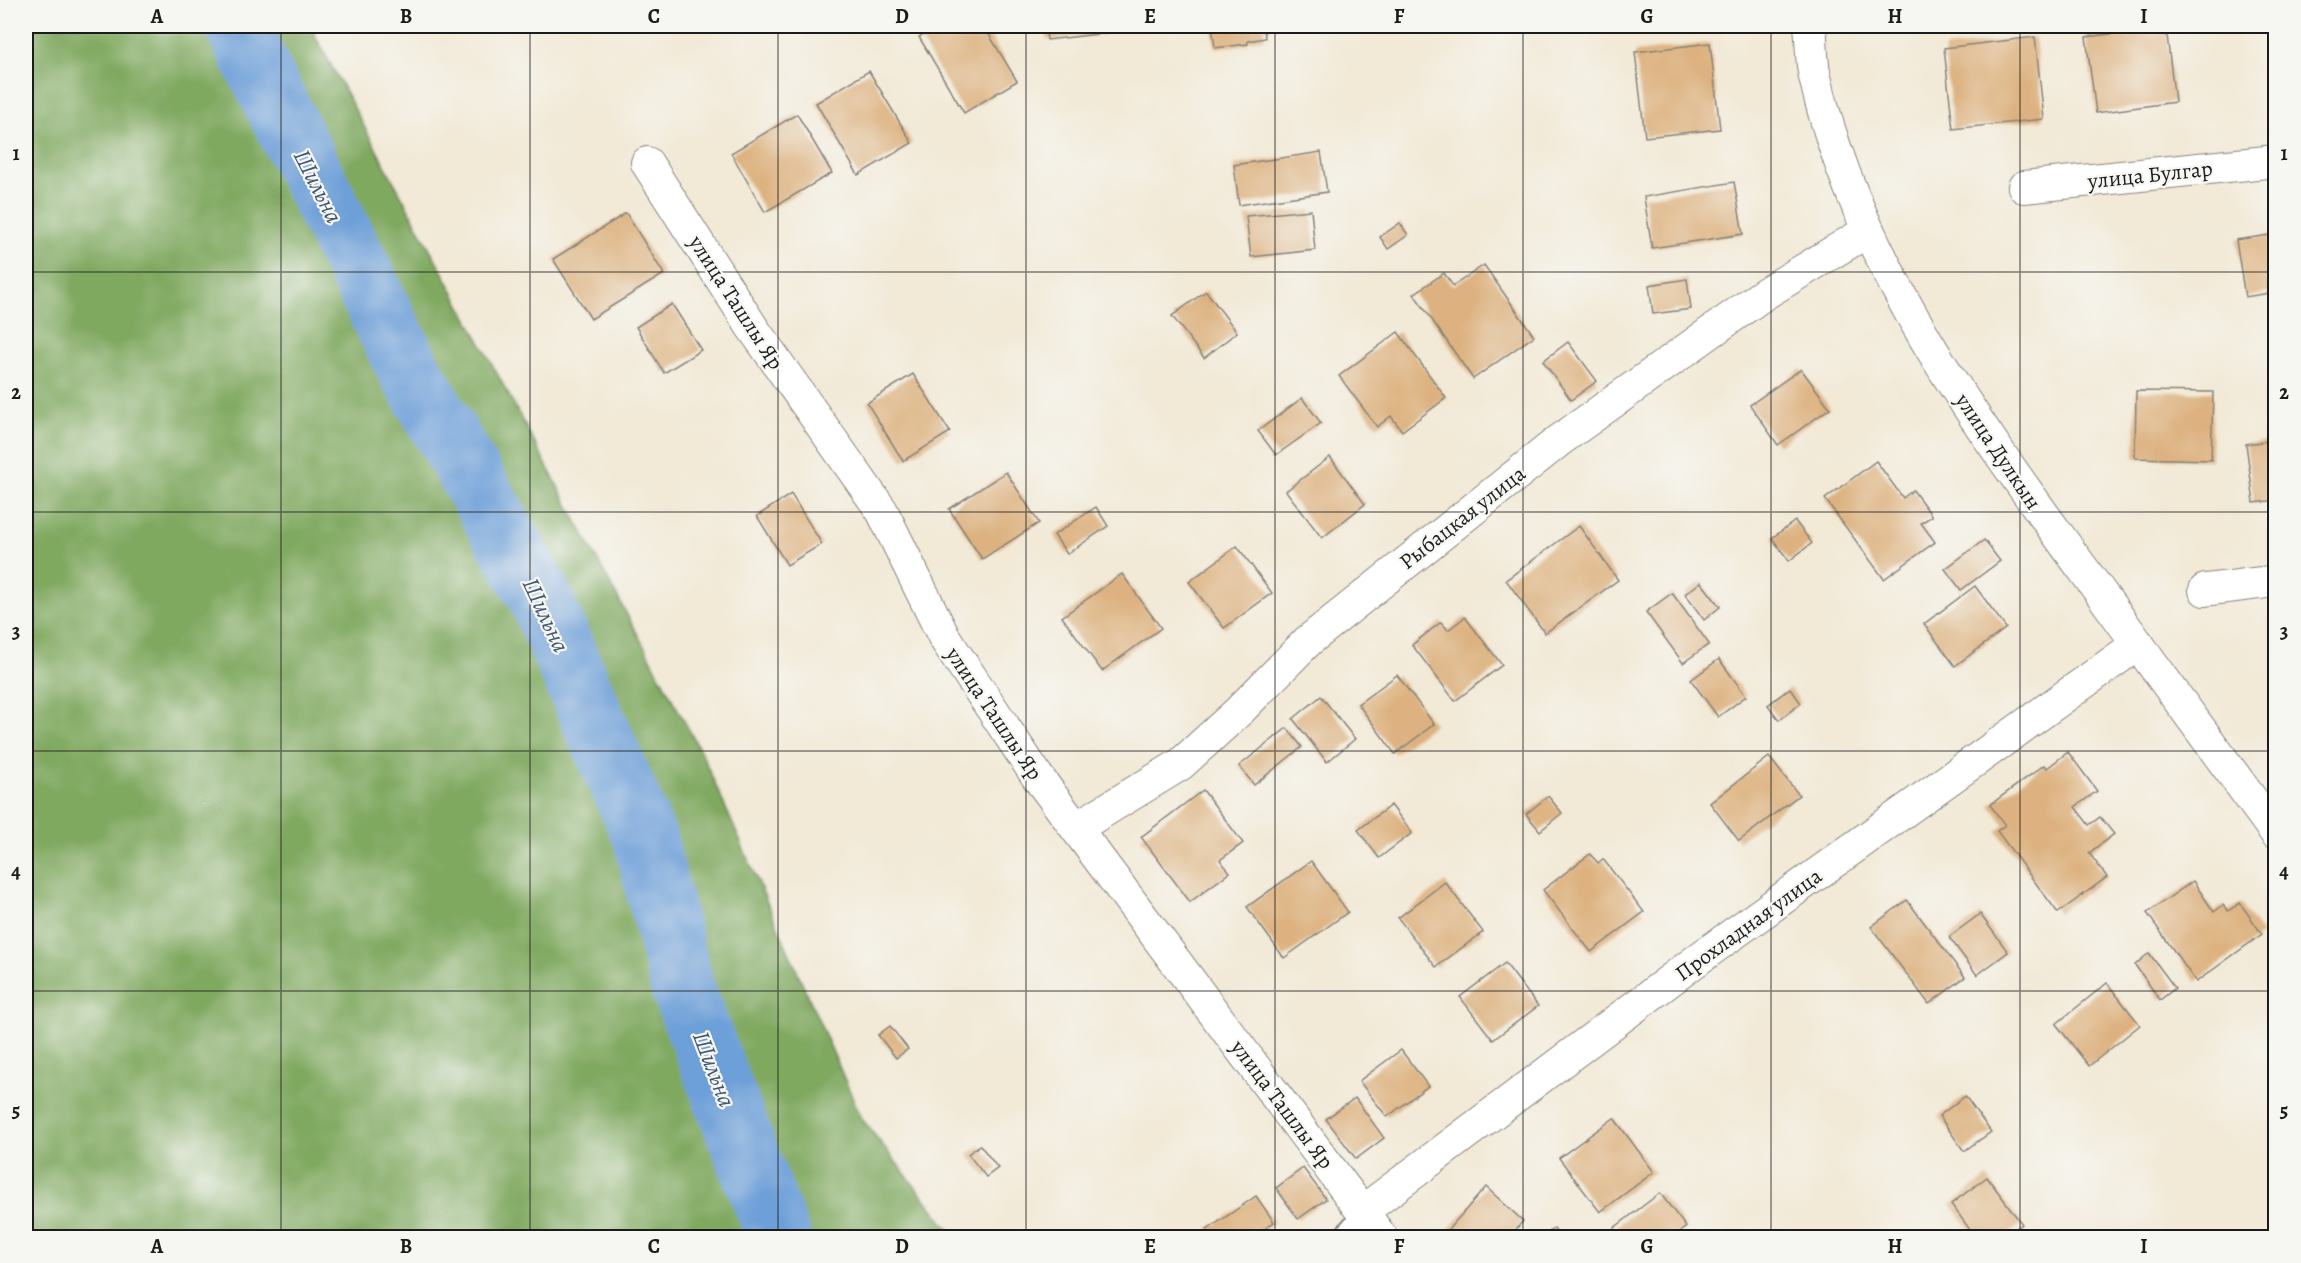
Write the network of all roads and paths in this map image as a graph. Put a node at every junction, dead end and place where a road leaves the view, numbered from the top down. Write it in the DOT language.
graph roads {
  1 [pos="1810,26"];
  2 [pos="2276,161"];
  3 [pos="647,163"];
  4 [pos="2024,187"];
  5 [pos="1868,231"];
  6 [pos="2276,581"];
  7 [pos="2205,590"];
  8 [pos="2138,644"];
  9 [pos="1076,828"];
  10 [pos="2276,833"];
  11 [pos="1363,1210"];
  12 [pos="1340,1238"];
  13 [pos="1382,1238"];
  1 -- 5 [label="street, улица Дулкын"];
  2 -- 4 [label="street, улица Булгар"];
  3 -- 9 [label="street, улица Ташлы Яр"];
  5 -- 8 [label="street, улица Дулкын"];
  5 -- 9 [label="street, Рыбацкая улица"];
  6 -- 7 [label="street"];
  8 -- 10 [label="street, улица Дулкын"];
  8 -- 11 [label="street, Прохладная улица"];
  9 -- 11 [label="street, улица Ташлы Яр"];
  11 -- 12 [label="lane"];
  11 -- 13 [label="street, улица Ташлы Яр"];
}
